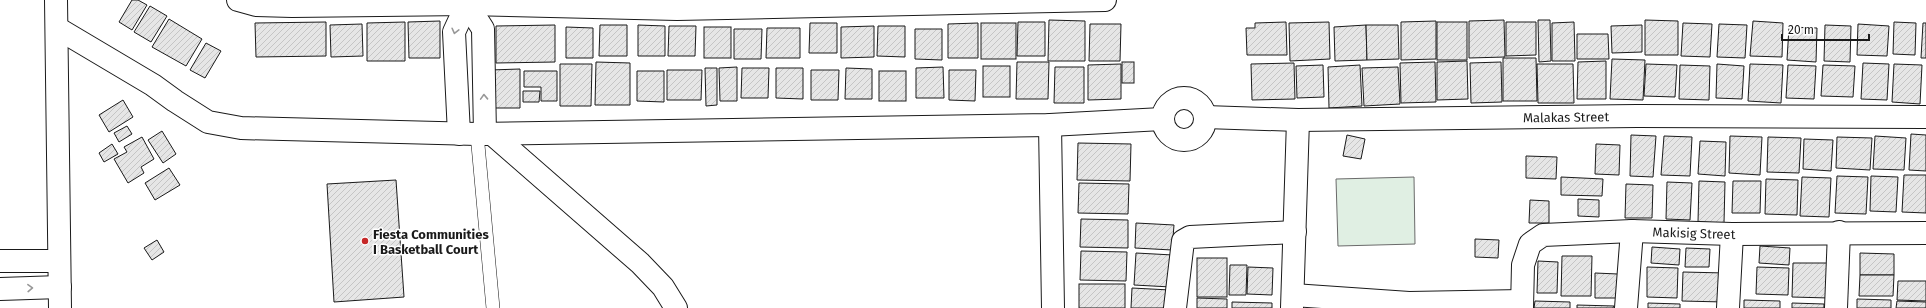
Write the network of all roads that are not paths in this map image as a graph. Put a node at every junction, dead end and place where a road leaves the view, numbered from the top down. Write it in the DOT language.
graph roads {
  1 [pos="56,0"];
  2 [pos="238,0"];
  3 [pos="1105,0"];
  4 [pos="998,1"];
  5 [pos="467,2"];
  6 [pos="568,3"];
  7 [pos="894,3"];
  8 [pos="677,4"];
  9 [pos="790,4"];
  10 [pos="57,28"];
  11 [pos="1205,117"];
  12 [pos="1926,117"];
  13 [pos="1162,119"];
  14 [pos="1298,120"];
  15 [pos="1050,125"];
  16 [pos="478,134"];
  17 [pos="1632,231"];
  18 [pos="1296,232"];
  19 [pos="1839,232"];
  20 [pos="1926,233"];
  21 [pos="1732,234"];
  22 [pos="0,261"];
  23 [pos="59,261"];
  24 [pos="60,287"];
  25 [pos="0,289"];
  26 [pos="1292,302"];
  27 [pos="1522,304"];
  28 [pos="1409,305"];
  29 [pos="60,308"];
  30 [pos="493,308"];
  31 [pos="676,308"];
  32 [pos="1053,308"];
  33 [pos="1175,308"];
  34 [pos="1626,308"];
  35 [pos="1728,308"];
  36 [pos="1836,308"];
  1 -- 10 [label="street"];
  2 -- 5 [label="street"];
  3 -- 4 [label="street"];
  4 -- 7 [label="street"];
  5 -- 6 [label="street"];
  16 -- 5 [label="street, one-way"];
  5 -- 16 [label="street, one-way"];
  6 -- 8 [label="street"];
  7 -- 9 [label="street"];
  8 -- 9 [label="street"];
  10 -- 16 [label="street"];
  10 -- 23 [label="street"];
  11 -- 13 [label="street"];
  11 -- 13 [label="street"];
  11 -- 14 [label="street, Malakas Street"];
  12 -- 14 [label="street, Malakas Street"];
  13 -- 15 [label="street"];
  14 -- 18 [label="street"];
  15 -- 16 [label="street"];
  15 -- 32 [label="street"];
  16 -- 30 [label="lane"];
  16 -- 31 [label="street"];
  17 -- 21 [label="street, Makisig Street"];
  17 -- 27 [label="street, Makisig Street"];
  17 -- 34 [label="street"];
  18 -- 26 [label="street"];
  18 -- 33 [label="street"];
  19 -- 20 [label="street, Makisig Street"];
  19 -- 21 [label="street, Makisig Street"];
  19 -- 36 [label="street"];
  21 -- 35 [label="street"];
  22 -- 23 [label="street"];
  23 -- 24 [label="street"];
  25 -- 24 [label="street, one-way"];
  24 -- 29 [label="street"];
  26 -- 28 [label="street"];
  27 -- 28 [label="street"];
}
